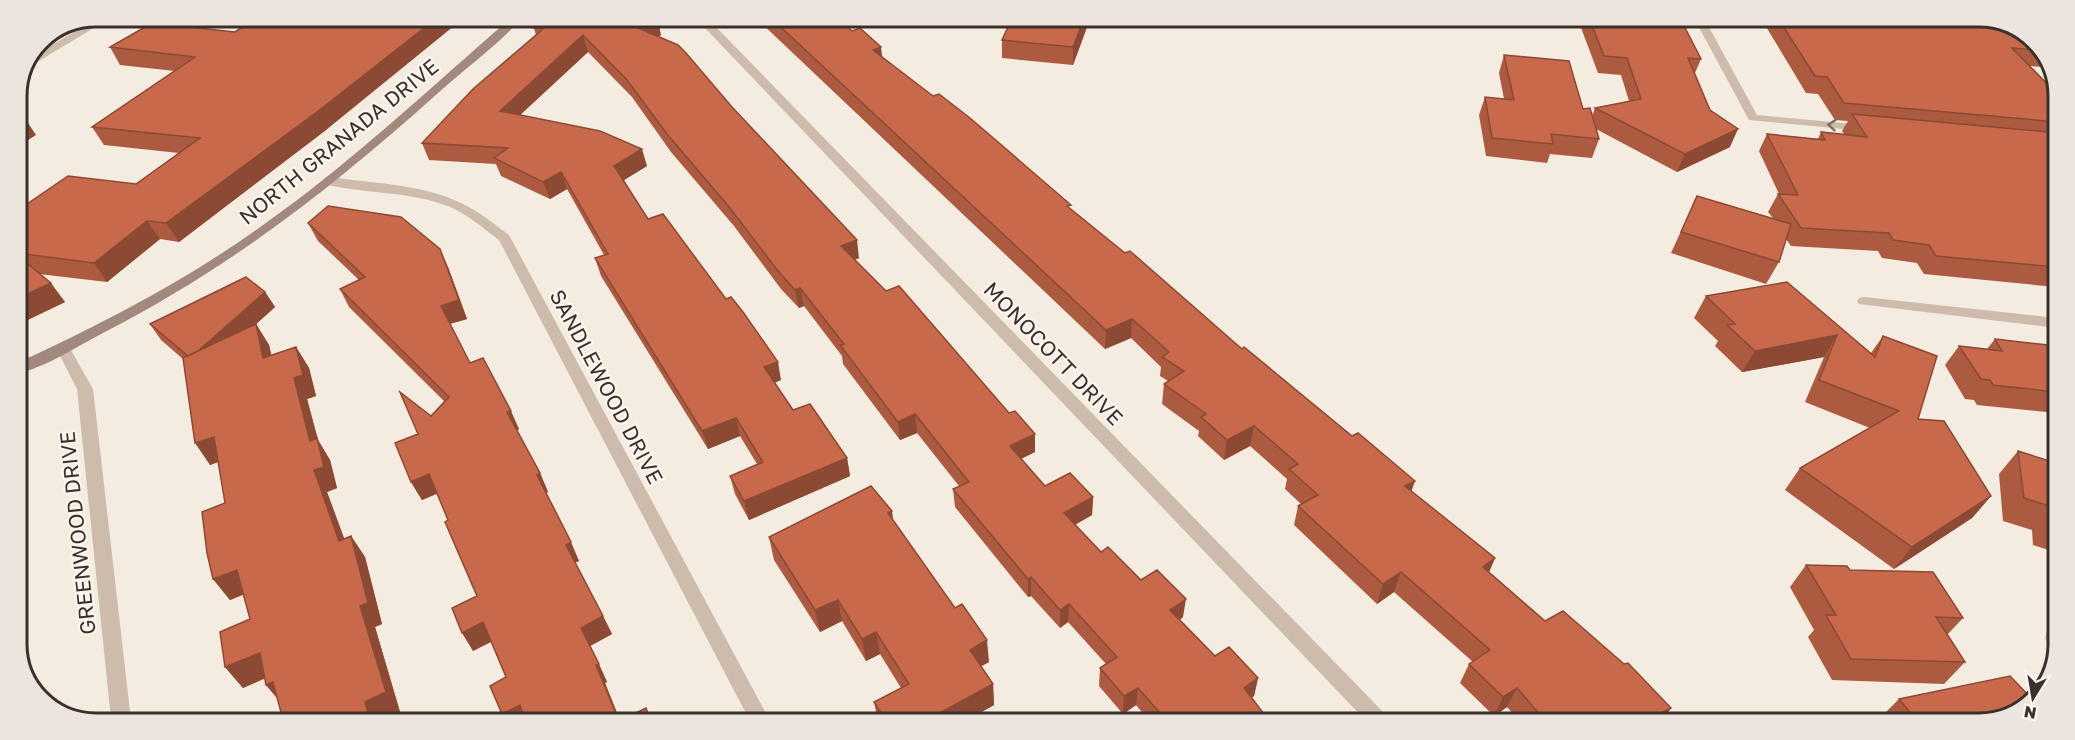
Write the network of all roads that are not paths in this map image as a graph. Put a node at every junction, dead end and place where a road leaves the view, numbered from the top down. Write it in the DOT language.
graph roads {
  1 [pos="506,27"];
  2 [pos="709,27"];
  3 [pos="1704,27"];
  4 [pos="88,28"];
  5 [pos="40,56"];
  6 [pos="1882,130"];
  7 [pos="328,181"];
  8 [pos="1864,301"];
  9 [pos="2048,322"];
  10 [pos="63,348"];
  11 [pos="27,364"];
  12 [pos="120,713"];
  13 [pos="756,713"];
  14 [pos="1371,713"];
  1 -- 7 [label="street, NORTH GRANADA DRIVE"];
  2 -- 14 [label="street, MONOCOTT DRIVE"];
  6 -- 3 [label="street, one-way"];
  4 -- 5 [label="street"];
  7 -- 10 [label="street, NORTH GRANADA DRIVE"];
  7 -- 13 [label="street, SANDLEWOOD DRIVE"];
  8 -- 9 [label="street"];
  10 -- 11 [label="street, NORTH GRANADA DRIVE"];
  10 -- 12 [label="street, GREENWOOD DRIVE"];
}
